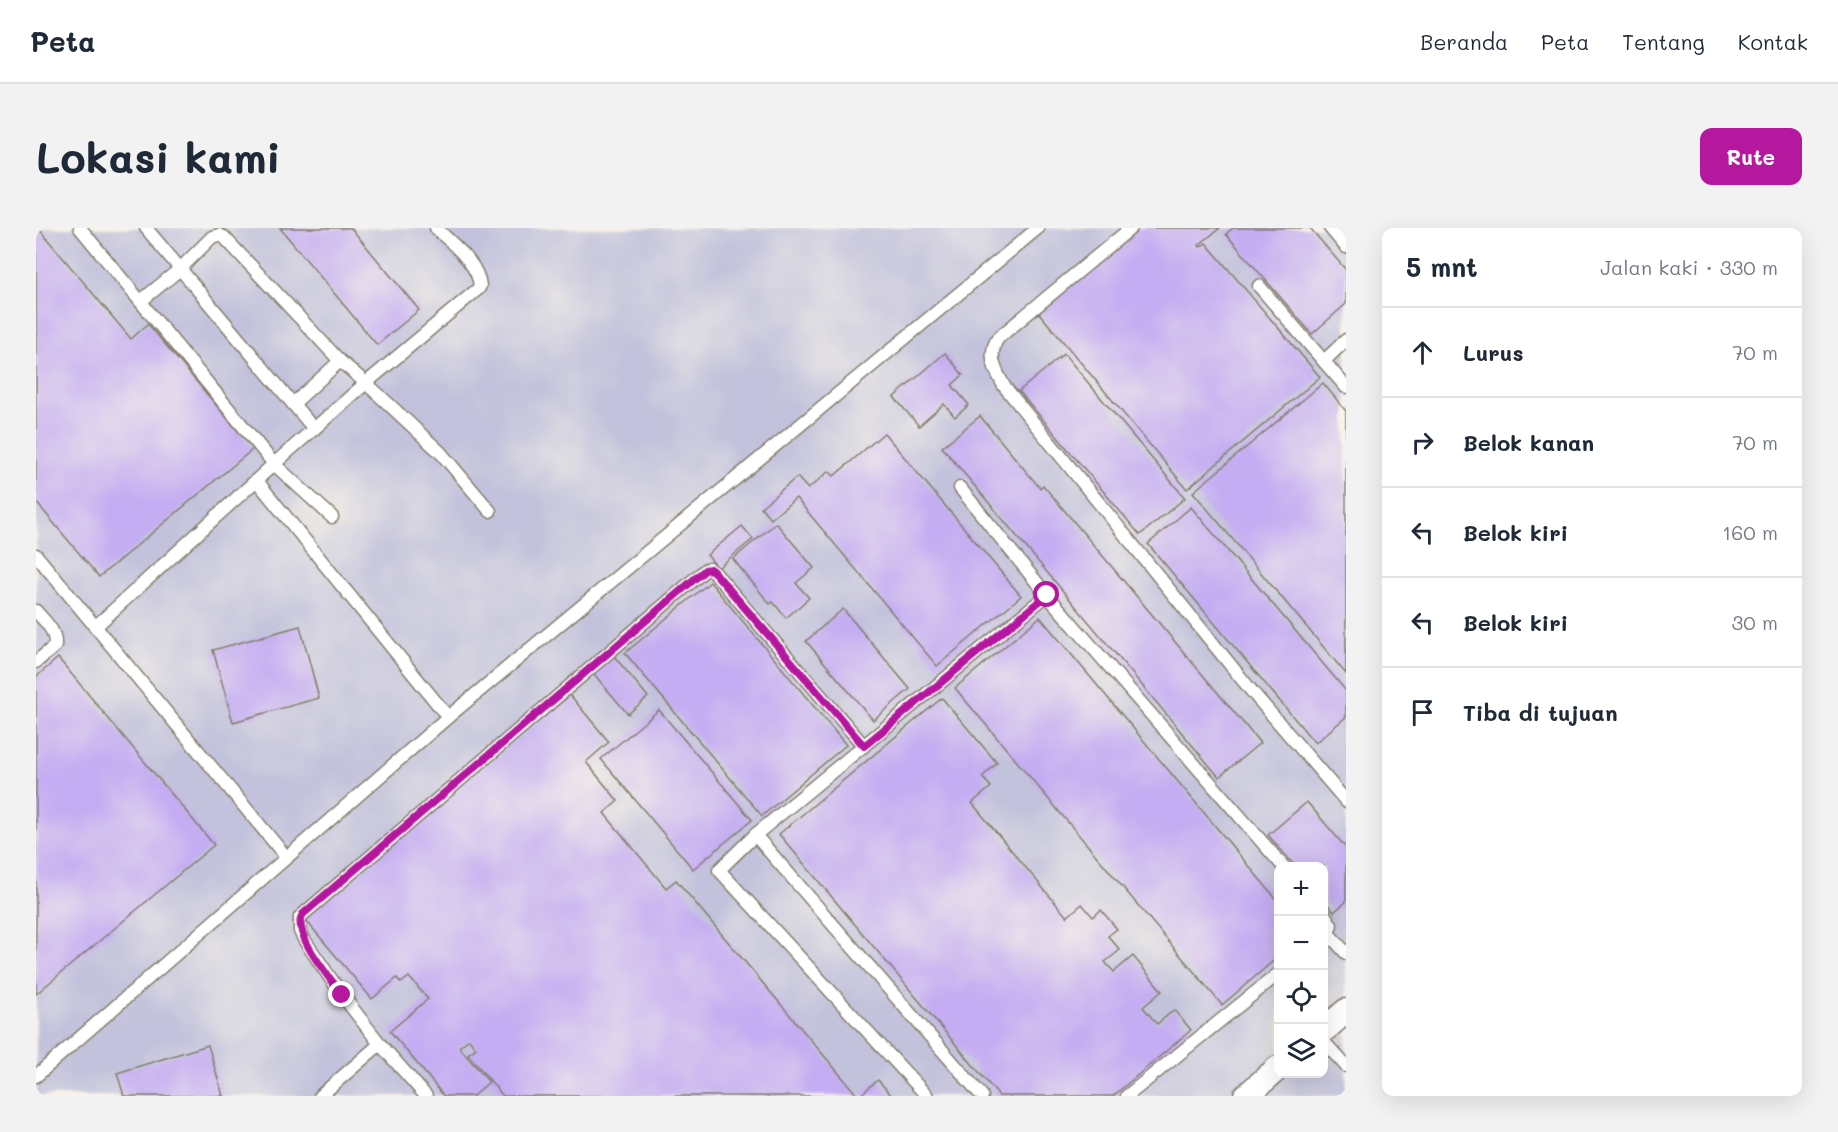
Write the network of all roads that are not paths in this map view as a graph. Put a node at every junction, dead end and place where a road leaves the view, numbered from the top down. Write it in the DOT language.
graph roads {
  1 [pos="80,228"];
  2 [pos="146,228"];
  3 [pos="436,228"];
  4 [pos="1038,228"];
  5 [pos="1131,228"];
  6 [pos="1330,228"];
  7 [pos="1346,247"];
  8 [pos="180,269"];
  9 [pos="1259,286"];
  10 [pos="141,301"];
  11 [pos="1346,340"];
  12 [pos="340,361"];
  13 [pos="1324,362"];
  14 [pos="366,383"];
  15 [pos="1346,387"];
  16 [pos="293,404"];
  17 [pos="314,429"];
  18 [pos="274,464"];
  19 [pos="257,481"];
  20 [pos="960,488"];
  21 [pos="490,511"];
  22 [pos="332,517"];
  23 [pos="36,555"];
  24 [pos="1047,595"];
  25 [pos="36,611"];
  26 [pos="95,627"];
  27 [pos="36,662"];
  28 [pos="448,717"];
  29 [pos="864,746"];
  30 [pos="1346,801"];
  31 [pos="755,835"];
  32 [pos="287,858"];
  33 [pos="1279,862"];
  34 [pos="1328,937"];
  35 [pos="1346,953"];
  36 [pos="1274,977"];
  37 [pos="1346,1011"];
  38 [pos="1328,1026"];
  39 [pos="380,1044"];
  40 [pos="1328,1047"];
  41 [pos="1346,1066"];
  42 [pos="1274,1072"];
  43 [pos="36,1076"];
  44 [pos="320,1096"];
  45 [pos="426,1096"];
  46 [pos="927,1096"];
  47 [pos="982,1096"];
  48 [pos="1127,1096"];
  49 [pos="1246,1096"];
  1 -- 10 [label="lane"];
  2 -- 8 [label="lane"];
  3 -- 14 [label="lane"];
  4 -- 28 [label="lane"];
  5 -- 30 [label="lane"];
  6 -- 7 [label="lane"];
  8 -- 10 [label="lane"];
  8 -- 12 [label="lane"];
  8 -- 16 [label="lane"];
  9 -- 13 [label="lane"];
  10 -- 18 [label="lane"];
  11 -- 13 [label="lane"];
  12 -- 14 [label="lane"];
  12 -- 16 [label="lane"];
  13 -- 15 [label="lane"];
  14 -- 17 [label="lane"];
  14 -- 21 [label="lane"];
  16 -- 17 [label="lane"];
  17 -- 18 [label="lane"];
  18 -- 19 [label="lane"];
  18 -- 22 [label="lane"];
  19 -- 26 [label="lane"];
  19 -- 28 [label="lane"];
  20 -- 24 [label="lane"];
  23 -- 26 [label="lane"];
  24 -- 29 [label="lane"];
  24 -- 33 [label="lane"];
  25 -- 27 [label="lane"];
  26 -- 32 [label="lane"];
  28 -- 32 [label="lane"];
  29 -- 31 [label="lane"];
  29 -- 39 [label="lane"];
  31 -- 46 [label="lane"];
  31 -- 47 [label="lane"];
  32 -- 43 [label="lane"];
  34 -- 35 [label="lane"];
  36 -- 48 [label="lane"];
  37 -- 38 [label="street"];
  39 -- 44 [label="lane"];
  39 -- 45 [label="lane"];
  40 -- 41 [label="lane"];
  42 -- 49 [label="street"];
}
